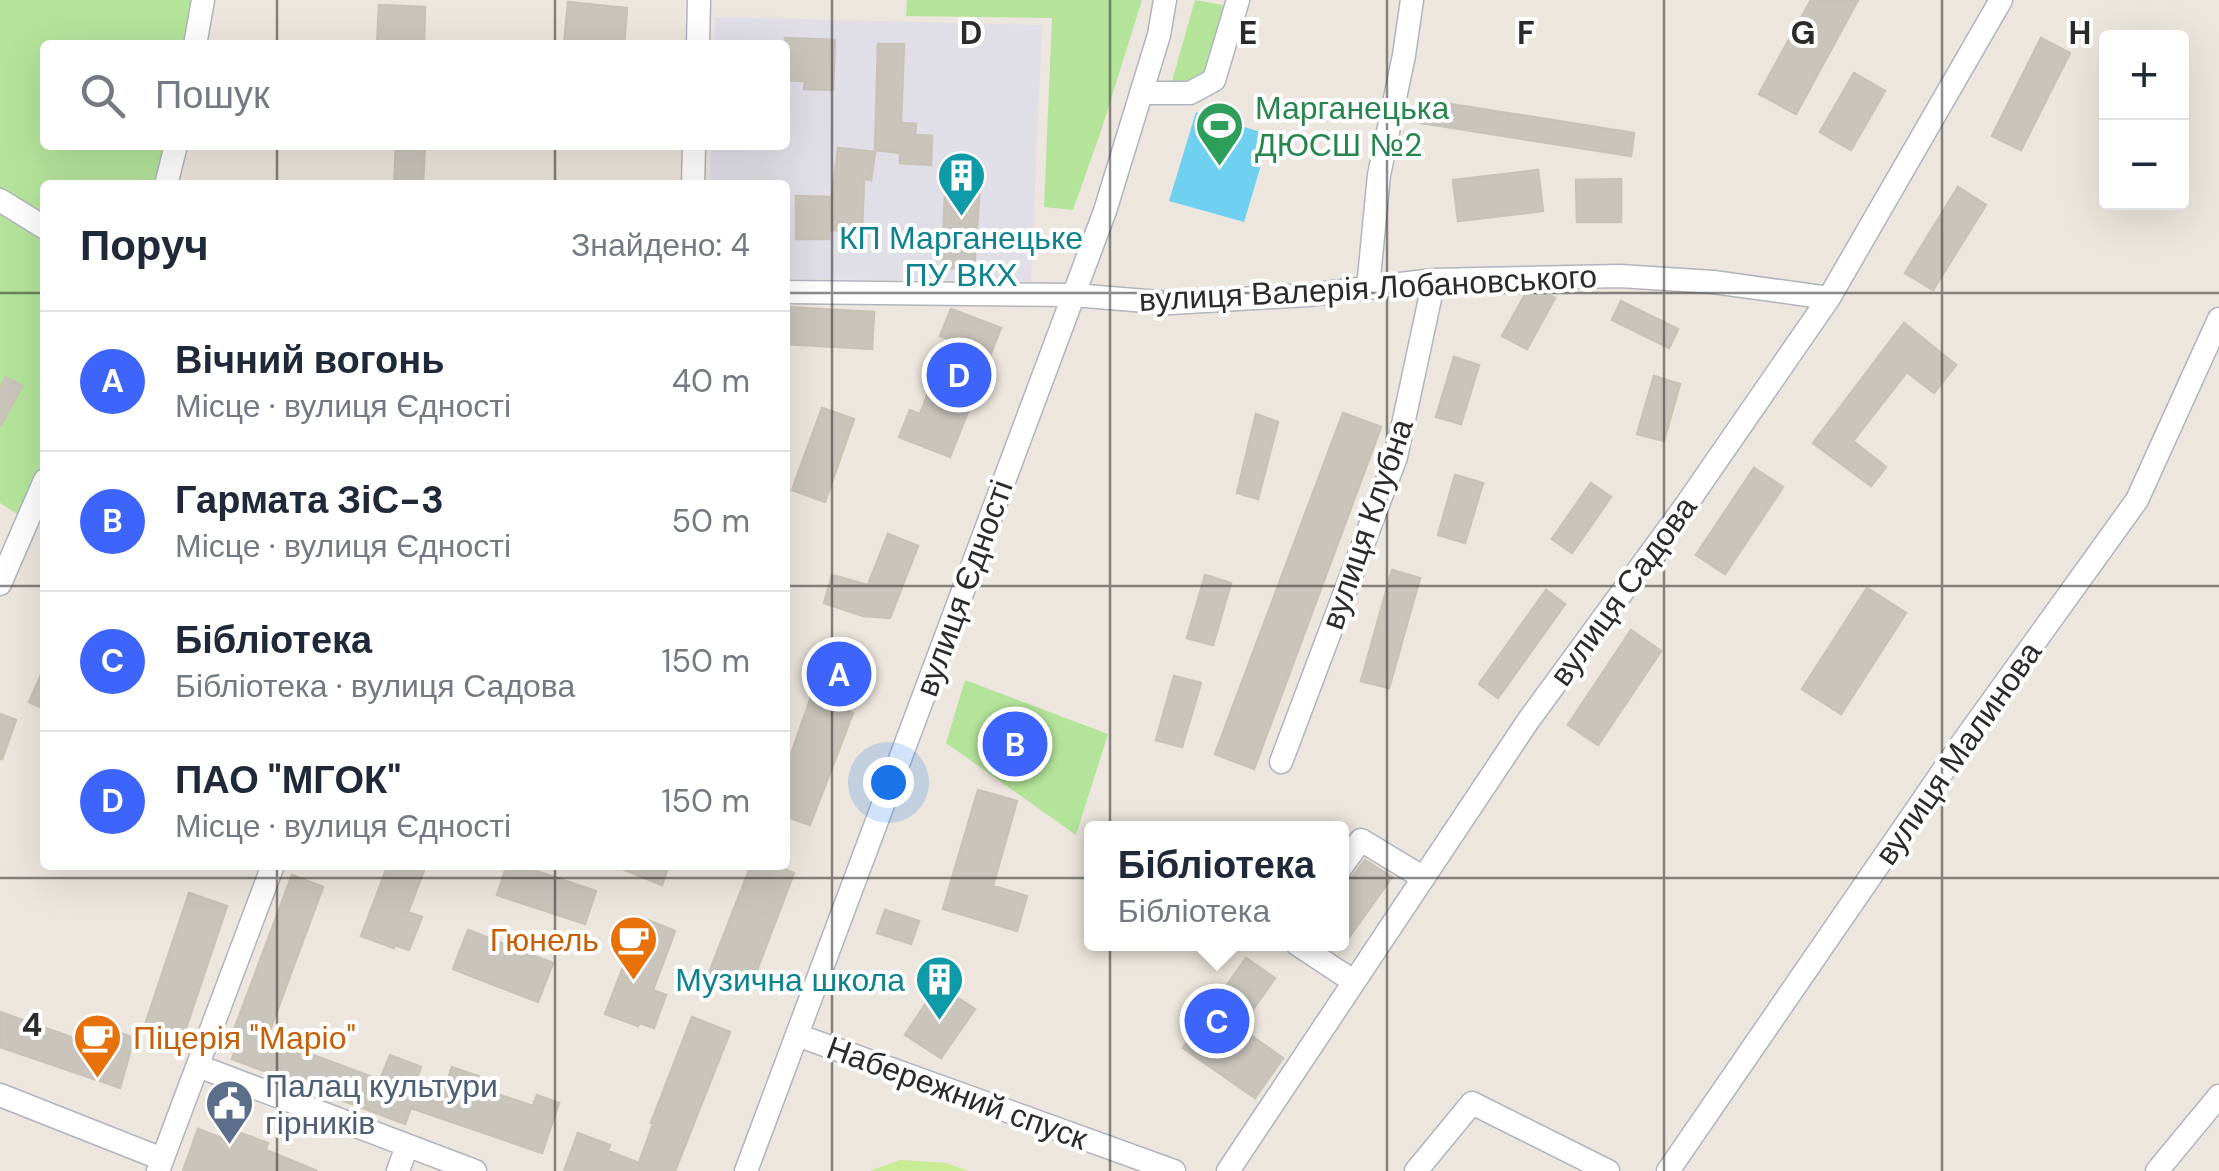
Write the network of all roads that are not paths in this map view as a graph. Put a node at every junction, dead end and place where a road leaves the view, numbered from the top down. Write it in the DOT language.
graph roads {
  1 [pos="203,0"];
  2 [pos="699,0"];
  3 [pos="1165,0"];
  4 [pos="1238,0"];
  5 [pos="1412,0"];
  6 [pos="2001,0"];
  7 [pos="196,40"];
  8 [pos="698,40"];
  9 [pos="1142,93"];
  10 [pos="175,150"];
  11 [pos="694,150"];
  12 [pos="167,180"];
  13 [pos="693,180"];
  14 [pos="0,200"];
  15 [pos="40,225"];
  16 [pos="1434,280"];
  17 [pos="1368,288"];
  18 [pos="790,292"];
  19 [pos="1073,295"];
  20 [pos="1829,298"];
  21 [pos="2219,319"];
  22 [pos="40,492"];
  23 [pos="0,584"];
  24 [pos="1281,762"];
  25 [pos="1349,856"];
  26 [pos="271,870"];
  27 [pos="1422,876"];
  28 [pos="1308,951"];
  29 [pos="1353,980"];
  30 [pos="797,1035"];
  31 [pos="198,1066"];
  32 [pos="0,1095"];
  33 [pos="2219,1096"];
  34 [pos="407,1146"];
  35 [pos="160,1165"];
  36 [pos="398,1171"];
  37 [pos="474,1171"];
  38 [pos="746,1171"];
  39 [pos="1174,1171"];
  40 [pos="1228,1171"];
  41 [pos="1416,1171"];
  42 [pos="1608,1171"];
  43 [pos="1668,1171"];
  44 [pos="2156,1171"];
  1 -- 7 [label="street"];
  2 -- 8 [label="street"];
  3 -- 9 [label="street, вулиця Єдності"];
  4 -- 9 [label="street"];
  5 -- 17 [label="street"];
  6 -- 20 [label="street, вулиця Садова"];
  9 -- 19 [label="street, вулиця Єдності"];
  10 -- 12 [label="street"];
  11 -- 13 [label="street"];
  14 -- 15 [label="street"];
  16 -- 17 [label="street, вулиця Валерія Лобановського"];
  16 -- 20 [label="street, вулиця Валерія Лобановського"];
  16 -- 24 [label="street, вулиця Клубна"];
  17 -- 19 [label="street, вулиця Валерія Лобановського"];
  18 -- 19 [label="street, вулиця Валерія Лобановського"];
  19 -- 30 [label="street, вулиця Єдності"];
  20 -- 27 [label="street, вулиця Садова"];
  21 -- 43 [label="street, вулиця Малинова"];
  22 -- 23 [label="street"];
  25 -- 27 [label="street"];
  26 -- 31 [label="street"];
  27 -- 29 [label="street, вулиця Садова"];
  28 -- 29 [label="street"];
  29 -- 40 [label="street, вулиця Садова"];
  30 -- 38 [label="street, вулиця Єдності"];
  30 -- 39 [label="street, Набережний спуск"];
  31 -- 34 [label="street"];
  31 -- 35 [label="street"];
  32 -- 35 [label="street"];
  33 -- 44 [label="street"];
  34 -- 36 [label="street"];
  34 -- 37 [label="street"];
  41 -- 42 [label="street"];
}
